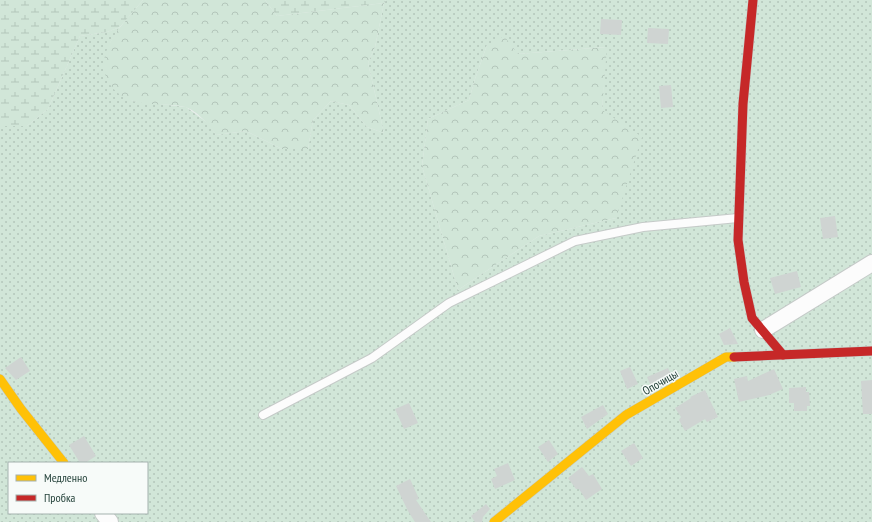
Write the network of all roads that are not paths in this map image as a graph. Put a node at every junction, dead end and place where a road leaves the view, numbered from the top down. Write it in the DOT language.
graph roads {
  1 [pos="753,0"];
  2 [pos="749,217"];
  3 [pos="739,218"];
  4 [pos="872,264"];
  5 [pos="763,330"];
  6 [pos="872,351"];
  7 [pos="783,355"];
  8 [pos="0,380"];
  9 [pos="263,415"];
  10 [pos="63,462"];
  11 [pos="104,514"];
  12 [pos="110,522"];
  13 [pos="494,522"];
  1 -- 3 [label="street"];
  2 -- 3 [label="lane"];
  3 -- 5 [label="street"];
  3 -- 9 [label="lane"];
  4 -- 5 [label="street"];
  5 -- 7 [label="street"];
  6 -- 7 [label="street, Опочицы"];
  7 -- 13 [label="street, Опочицы"];
  8 -- 10 [label="street"];
  11 -- 12 [label="street"];
}
